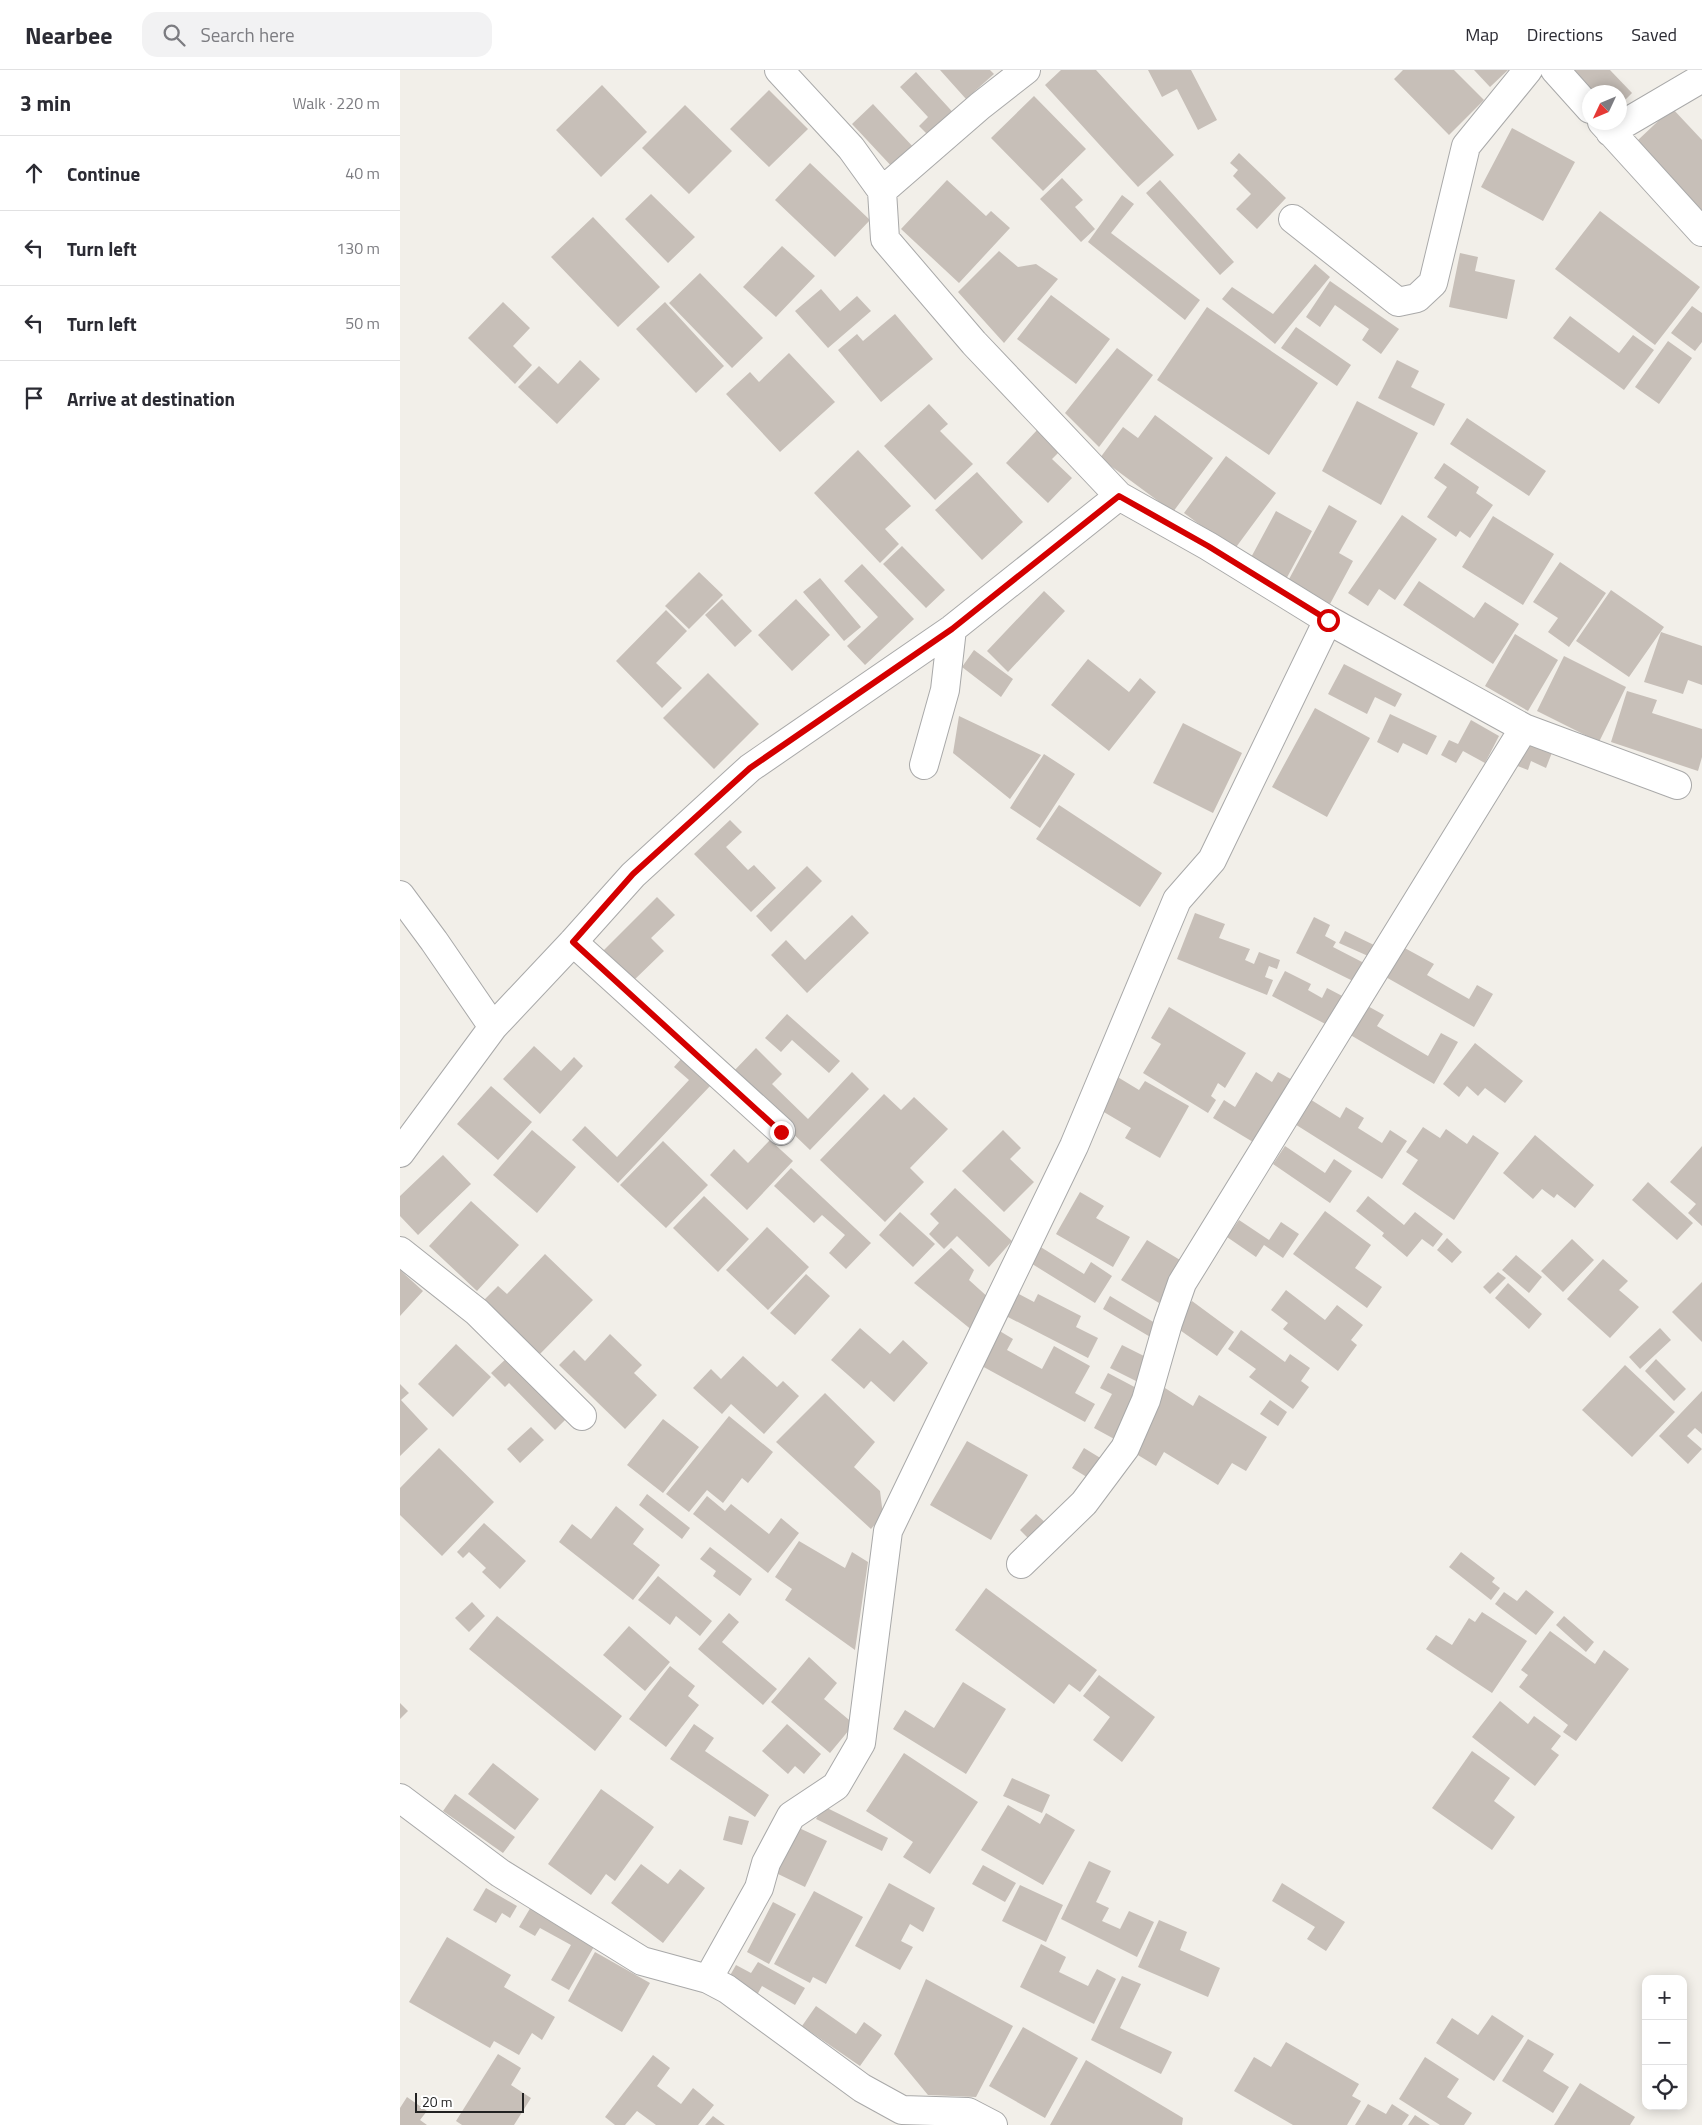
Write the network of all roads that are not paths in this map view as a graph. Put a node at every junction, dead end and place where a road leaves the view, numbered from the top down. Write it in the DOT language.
graph roads {
  1 [pos="779,70"];
  2 [pos="1026,70"];
  3 [pos="1528,70"];
  4 [pos="1555,70"];
  5 [pos="1702,78"];
  6 [pos="1582,100"];
  7 [pos="1627,116"];
  8 [pos="1609,130"];
  9 [pos="882,191"];
  10 [pos="1293,219"];
  11 [pos="1702,232"];
  12 [pos="1119,496"];
  13 [pos="1328,620"];
  14 [pos="952,629"];
  15 [pos="1524,728"];
  16 [pos="924,765"];
  17 [pos="1678,785"];
  18 [pos="400,896"];
  19 [pos="573,942"];
  20 [pos="492,1027"];
  21 [pos="781,1132"];
  22 [pos="400,1153"];
  23 [pos="400,1251"];
  24 [pos="582,1416"];
  25 [pos="1021,1564"];
  26 [pos="400,1798"];
  27 [pos="708,1979"];
  28 [pos="993,2125"];
  1 -- 9 [label="street"];
  2 -- 9 [label="street"];
  3 -- 10 [label="street"];
  4 -- 6 [label="street"];
  5 -- 7 [label="street"];
  8 -- 11 [label="street"];
  9 -- 12 [label="street"];
  12 -- 13 [label="street"];
  12 -- 14 [label="street"];
  13 -- 15 [label="street"];
  13 -- 27 [label="street"];
  14 -- 16 [label="street"];
  14 -- 19 [label="street"];
  15 -- 17 [label="street"];
  15 -- 25 [label="street"];
  18 -- 20 [label="street"];
  19 -- 20 [label="street"];
  19 -- 21 [label="street"];
  20 -- 22 [label="street"];
  23 -- 24 [label="street"];
  26 -- 27 [label="street"];
  27 -- 28 [label="street"];
}
